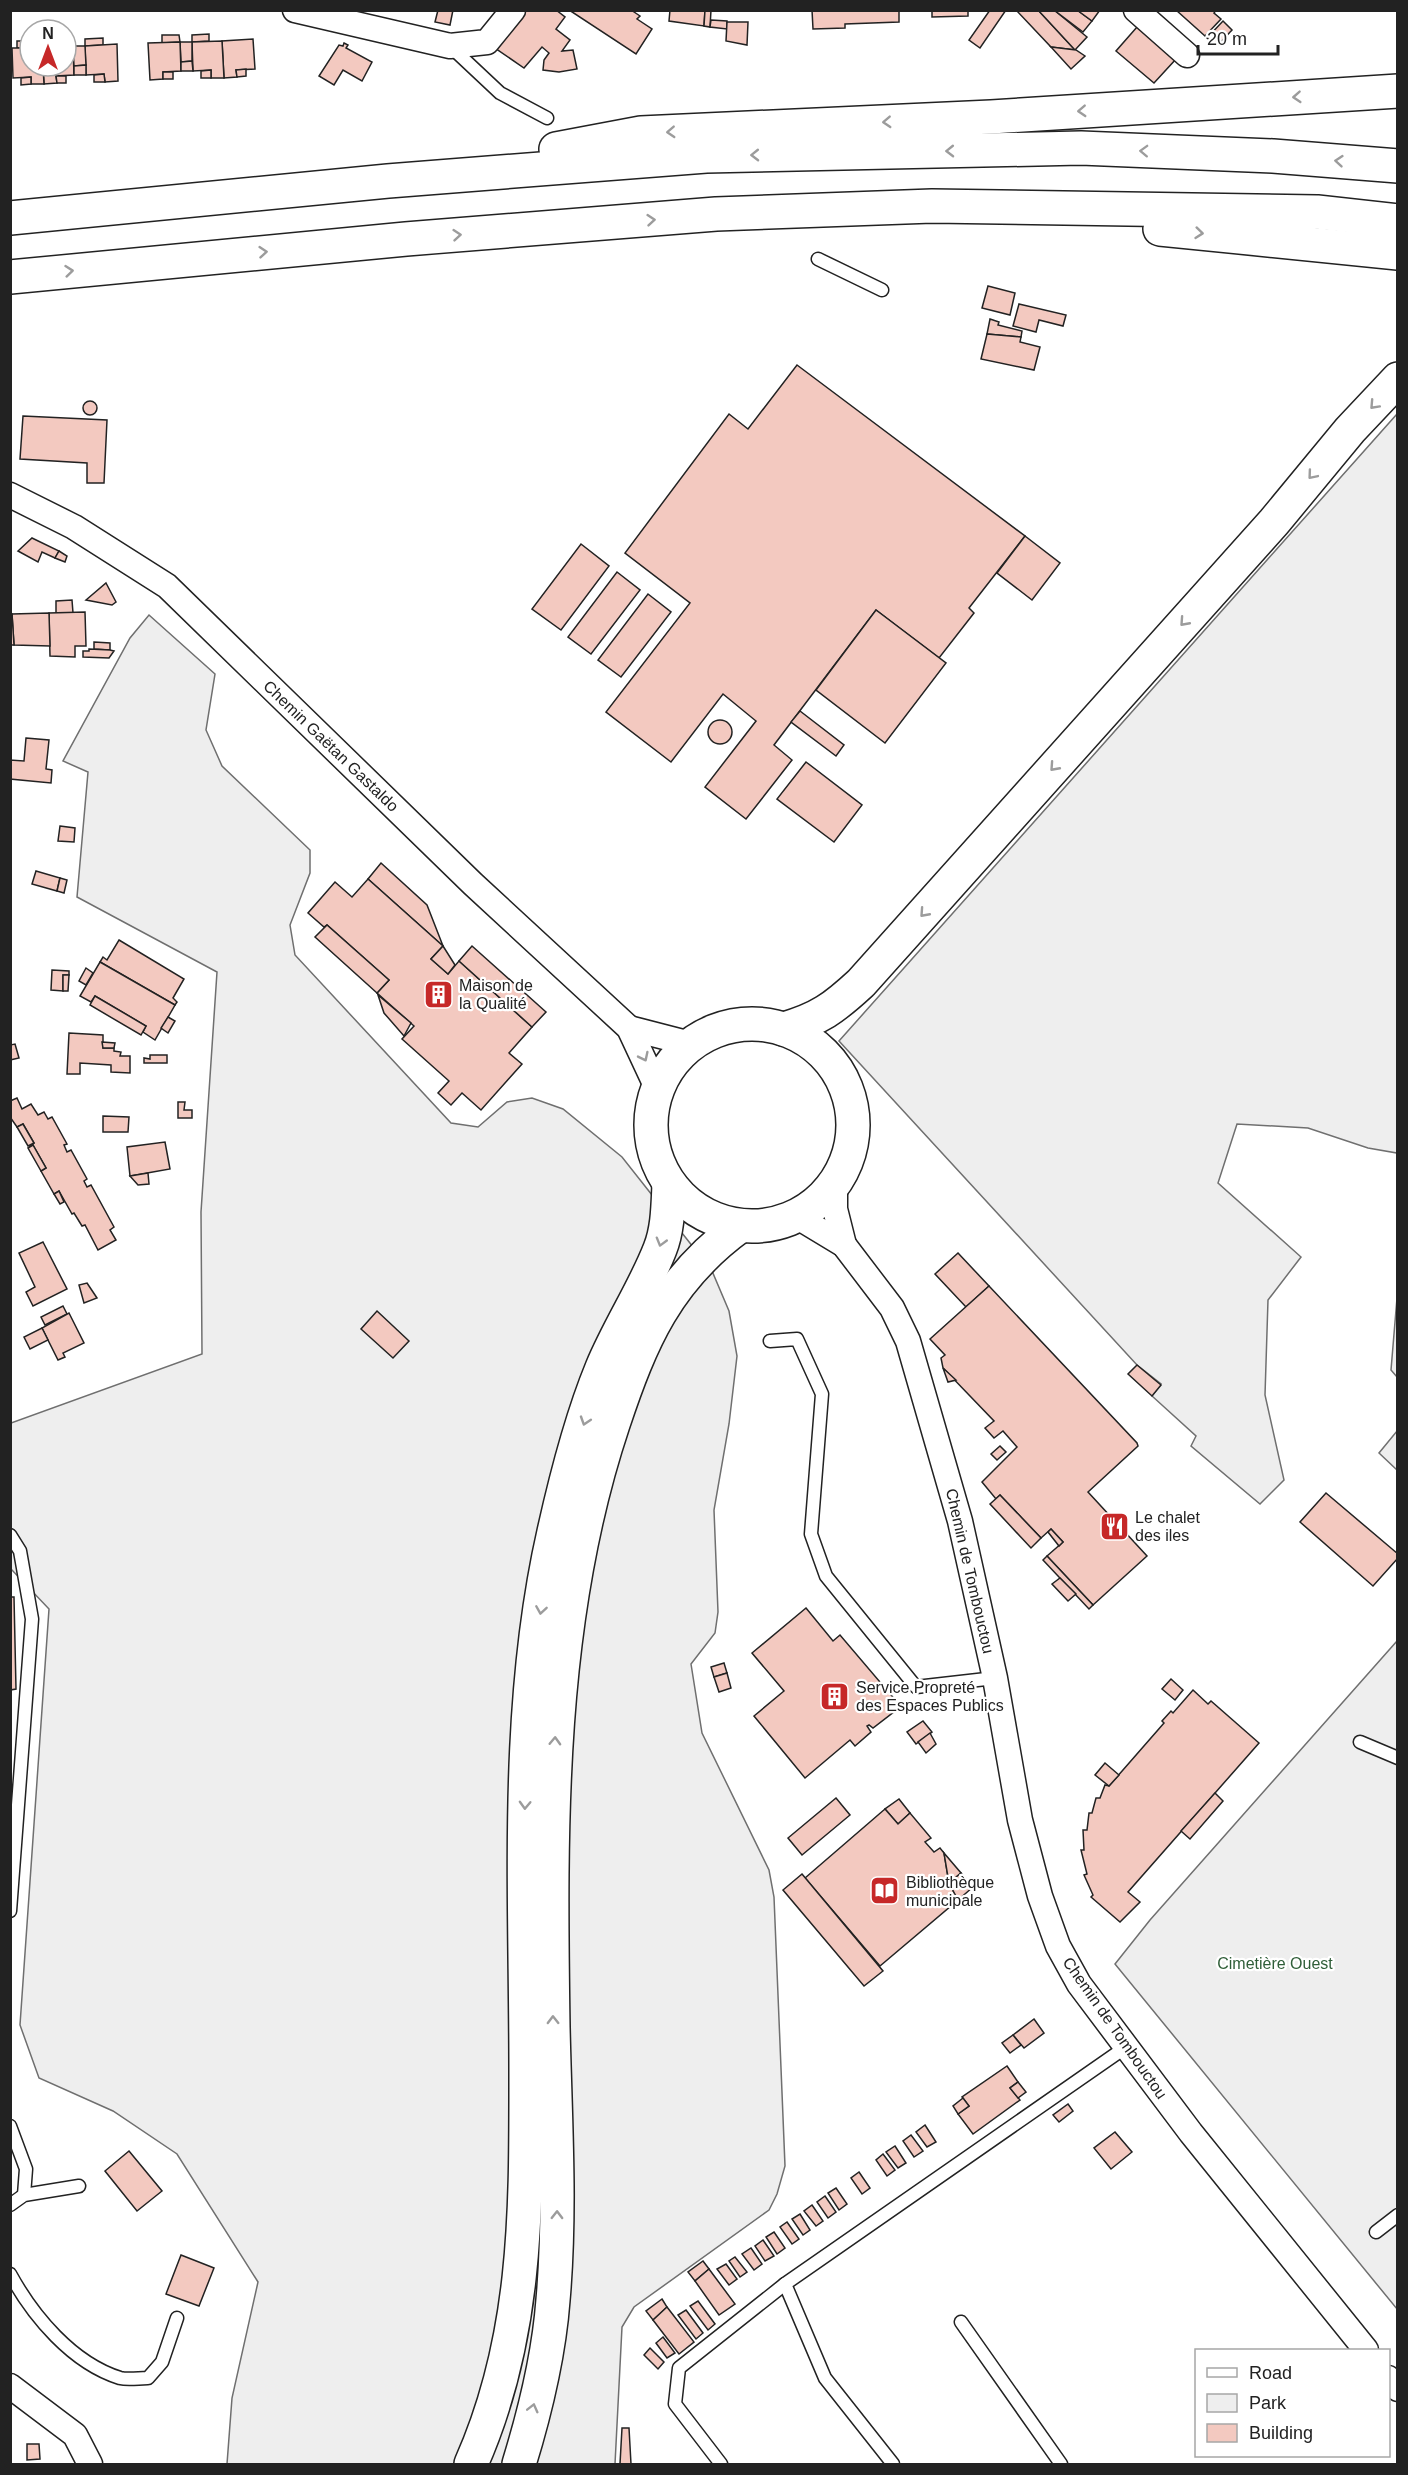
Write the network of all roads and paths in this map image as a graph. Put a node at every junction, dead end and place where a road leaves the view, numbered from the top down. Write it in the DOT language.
graph roads {
  1 [pos="295,10"];
  2 [pos="513,10"];
  3 [pos="1137,10"];
  4 [pos="450,46"];
  5 [pos="1187,55"];
  6 [pos="1398,76"];
  7 [pos="1398,91"];
  8 [pos="1329,95"];
  9 [pos="547,118"];
  10 [pos="1398,166"];
  11 [pos="388,181"];
  12 [pos="932,206"];
  13 [pos="10,218"];
  14 [pos="1398,221"];
  15 [pos="1398,253"];
  16 [pos="818,259"];
  17 [pos="10,277"];
  18 [pos="882,290"];
  19 [pos="1398,379"];
  20 [pos="10,495"];
  21 [pos="629,1028"];
  22 [pos="784,1029"];
  23 [pos="691,1044"];
  24 [pos="657,1088"];
  25 [pos="835,1184"];
  26 [pos="669,1185"];
  27 [pos="796,1216"];
  28 [pos="740,1226"];
  29 [pos="844,1245"];
  30 [pos="770,1341"];
  31 [pos="10,1535"];
  32 [pos="995,1678"];
  33 [pos="1360,1742"];
  34 [pos="1398,1758"];
  35 [pos="10,1911"];
  36 [pos="1126,2047"];
  37 [pos="10,2126"];
  38 [pos="79,2186"];
  39 [pos="24,2195"];
  40 [pos="10,2205"];
  41 [pos="1398,2215"];
  42 [pos="1376,2232"];
  43 [pos="10,2274"];
  44 [pos="785,2284"];
  45 [pos="177,2318"];
  46 [pos="961,2322"];
  47 [pos="1365,2349"];
  48 [pos="10,2386"];
  49 [pos="90,2464"];
  50 [pos="471,2464"];
  51 [pos="519,2464"];
  52 [pos="721,2464"];
  53 [pos="893,2464"];
  54 [pos="1061,2464"];
  1 -- 4 [label="street"];
  2 -- 4 [label="street"];
  3 -- 5 [label="street"];
  4 -- 9 [label="lane"];
  6 -- 8 [label="main road"];
  7 -- 8 [label="main road"];
  8 -- 11 [label="main road, one-way"];
  10 -- 11 [label="main road, one-way"];
  11 -- 13 [label="main road"];
  12 -- 14 [label="main road"];
  12 -- 15 [label="main road, one-way"];
  17 -- 12 [label="main road, one-way"];
  16 -- 18 [label="lane"];
  19 -- 22 [label="main road, one-way"];
  20 -- 21 [label="street, Chemin Gaëtan Gastaldo"];
  21 -- 23 [label="street, Chemin Gaëtan Gastaldo"];
  21 -- 24 [label="street, Chemin Gaëtan Gastaldo, one-way"];
  22 -- 23 [label="main road"];
  22 -- 25 [label="main road"];
  23 -- 24 [label="main road"];
  24 -- 26 [label="main road"];
  25 -- 27 [label="main road"];
  25 -- 29 [label="street, Chemin de Tombouctou"];
  26 -- 28 [label="main road"];
  26 -- 50 [label="main road, one-way"];
  27 -- 28 [label="main road"];
  27 -- 29 [label="street, Chemin de Tombouctou"];
  51 -- 28 [label="main road, one-way"];
  29 -- 32 [label="street, Chemin de Tombouctou"];
  30 -- 32 [label="lane"];
  31 -- 35 [label="lane"];
  32 -- 36 [label="street, Chemin de Tombouctou"];
  33 -- 34 [label="lane"];
  36 -- 44 [label="lane"];
  36 -- 47 [label="street, Chemin de Tombouctou"];
  37 -- 39 [label="lane"];
  38 -- 39 [label="lane"];
  39 -- 40 [label="lane"];
  41 -- 42 [label="lane"];
  43 -- 45 [label="lane"];
  44 -- 52 [label="lane"];
  44 -- 53 [label="lane"];
  46 -- 54 [label="lane"];
  48 -- 49 [label="street"];
}
